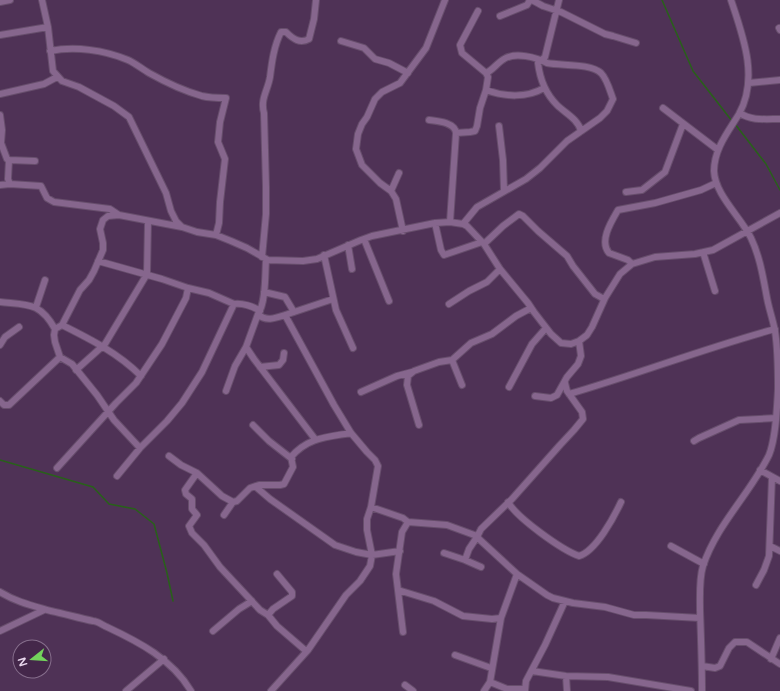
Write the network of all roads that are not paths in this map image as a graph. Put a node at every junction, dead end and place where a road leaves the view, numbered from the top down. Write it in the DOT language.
graph roads {
  1 [pos="10,0"];
  2 [pos="42,0"];
  3 [pos="316,0"];
  4 [pos="445,0"];
  5 [pos="531,0"];
  6 [pos="559,0"];
  7 [pos="731,0"];
  8 [pos="0,2"];
  9 [pos="557,10"];
  10 [pos="478,11"];
  11 [pos="500,16"];
  12 [pos="48,27"];
  13 [pos="0,35"];
  14 [pos="341,41"];
  15 [pos="636,44"];
  16 [pos="50,51"];
  17 [pos="541,60"];
  18 [pos="408,72"];
  19 [pos="486,73"];
  20 [pos="57,77"];
  21 [pos="780,80"];
  22 [pos="749,83"];
  23 [pos="544,88"];
  24 [pos="486,90"];
  25 [pos="0,94"];
  26 [pos="663,108"];
  27 [pos="0,115"];
  28 [pos="738,115"];
  29 [pos="780,119"];
  30 [pos="428,120"];
  31 [pos="683,124"];
  32 [pos="499,126"];
  33 [pos="581,131"];
  34 [pos="456,133"];
  35 [pos="1,138"];
  36 [pos="718,150"];
  37 [pos="10,160"];
  38 [pos="35,161"];
  39 [pos="399,173"];
  40 [pos="716,183"];
  41 [pos="10,184"];
  42 [pos="0,185"];
  43 [pos="504,191"];
  44 [pos="391,192"];
  45 [pos="626,192"];
  46 [pos="780,213"];
  47 [pos="119,215"];
  48 [pos="148,221"];
  49 [pos="450,222"];
  50 [pos="435,224"];
  51 [pos="463,224"];
  52 [pos="182,228"];
  53 [pos="747,230"];
  54 [pos="403,231"];
  55 [pos="216,235"];
  56 [pos="364,239"];
  57 [pos="483,243"];
  58 [pos="348,245"];
  59 [pos="702,252"];
  60 [pos="324,256"];
  61 [pos="264,259"];
  62 [pos="98,261"];
  63 [pos="632,264"];
  64 [pos="352,268"];
  65 [pos="500,269"];
  66 [pos="147,274"];
  67 [pos="45,280"];
  68 [pos="188,288"];
  69 [pos="715,291"];
  70 [pos="264,292"];
  71 [pos="333,299"];
  72 [pos="604,299"];
  73 [pos="389,301"];
  74 [pos="0,302"];
  75 [pos="234,304"];
  76 [pos="449,304"];
  77 [pos="36,307"];
  78 [pos="531,308"];
  79 [pos="294,312"];
  80 [pos="259,313"];
  81 [pos="285,315"];
  82 [pos="62,325"];
  83 [pos="19,327"];
  84 [pos="546,328"];
  85 [pos="55,329"];
  86 [pos="775,329"];
  87 [pos="579,341"];
  88 [pos="0,345"];
  89 [pos="103,346"];
  90 [pos="246,347"];
  91 [pos="353,348"];
  92 [pos="284,353"];
  93 [pos="60,357"];
  94 [pos="452,360"];
  95 [pos="260,368"];
  96 [pos="76,370"];
  97 [pos="414,371"];
  98 [pos="141,376"];
  99 [pos="565,383"];
  100 [pos="462,385"];
  101 [pos="509,387"];
  102 [pos="226,391"];
  103 [pos="361,392"];
  104 [pos="569,394"];
  105 [pos="535,396"];
  106 [pos="1,405"];
  107 [pos="109,412"];
  108 [pos="776,418"];
  109 [pos="254,425"];
  110 [pos="419,425"];
  111 [pos="351,433"];
  112 [pos="315,439"];
  113 [pos="694,441"];
  114 [pos="140,448"];
  115 [pos="169,456"];
  116 [pos="292,459"];
  117 [pos="57,468"];
  118 [pos="760,470"];
  119 [pos="197,473"];
  120 [pos="117,476"];
  121 [pos="772,477"];
  122 [pos="780,481"];
  123 [pos="256,487"];
  124 [pos="232,502"];
  125 [pos="508,502"];
  126 [pos="621,502"];
  127 [pos="371,507"];
  128 [pos="224,515"];
  129 [pos="408,522"];
  130 [pos="478,535"];
  131 [pos="671,546"];
  132 [pos="770,546"];
  133 [pos="400,551"];
  134 [pos="780,551"];
  135 [pos="444,553"];
  136 [pos="372,555"];
  137 [pos="465,560"];
  138 [pos="704,564"];
  139 [pos="481,567"];
  140 [pos="277,574"];
  141 [pos="518,574"];
  142 [pos="756,585"];
  143 [pos="398,590"];
  144 [pos="0,592"];
  145 [pos="252,601"];
  146 [pos="565,601"];
  147 [pos="44,610"];
  148 [pos="268,615"];
  149 [pos="501,618"];
  150 [pos="700,618"];
  151 [pos="0,631"];
  152 [pos="213,632"];
  153 [pos="403,632"];
  154 [pos="780,638"];
  155 [pos="306,651"];
  156 [pos="455,655"];
  157 [pos="164,659"];
  158 [pos="771,659"];
  159 [pos="780,664"];
  160 [pos="702,666"];
  161 [pos="491,668"];
  162 [pos="532,670"];
  163 [pos="566,676"];
  164 [pos="490,682"];
  165 [pos="405,685"];
  166 [pos="524,690"];
  167 [pos="126,691"];
  168 [pos="191,691"];
  169 [pos="271,691"];
  170 [pos="413,691"];
  171 [pos="484,691"];
  172 [pos="567,691"];
  173 [pos="691,691"];
  174 [pos="702,691"];
  1 -- 8 [label="street"];
  2 -- 12 [label="street"];
  3 -- 61 [label="street"];
  4 -- 18 [label="street"];
  5 -- 9 [label="street"];
  5 -- 11 [label="street"];
  6 -- 9 [label="street"];
  7 -- 22 [label="street"];
  9 -- 15 [label="street"];
  9 -- 17 [label="street"];
  10 -- 19 [label="street"];
  12 -- 13 [label="street"];
  12 -- 16 [label="street"];
  14 -- 18 [label="street"];
  16 -- 20 [label="street"];
  16 -- 55 [label="street"];
  17 -- 19 [label="street"];
  17 -- 23 [label="street"];
  17 -- 33 [label="street"];
  18 -- 44 [label="street"];
  19 -- 24 [label="street"];
  20 -- 25 [label="street"];
  20 -- 52 [label="street"];
  21 -- 22 [label="street"];
  22 -- 28 [label="street"];
  23 -- 24 [label="street"];
  23 -- 33 [label="street"];
  24 -- 34 [label="street"];
  26 -- 31 [label="street"];
  27 -- 35 [label="street"];
  28 -- 29 [label="street"];
  28 -- 36 [label="street"];
  30 -- 34 [label="street"];
  31 -- 36 [label="street"];
  31 -- 45 [label="street"];
  32 -- 43 [label="street"];
  33 -- 43 [label="street"];
  34 -- 49 [label="street"];
  35 -- 37 [label="street"];
  36 -- 40 [label="street"];
  37 -- 38 [label="street"];
  37 -- 41 [label="street"];
  39 -- 44 [label="street"];
  40 -- 53 [label="street"];
  40 -- 63 [label="street"];
  41 -- 42 [label="street"];
  41 -- 47 [label="street"];
  43 -- 51 [label="street"];
  44 -- 54 [label="street"];
  46 -- 53 [label="street"];
  47 -- 48 [label="street"];
  47 -- 62 [label="street"];
  48 -- 52 [label="street"];
  48 -- 66 [label="street"];
  49 -- 50 [label="street"];
  49 -- 51 [label="street"];
  50 -- 54 [label="street"];
  50 -- 57 [label="street"];
  51 -- 57 [label="street"];
  52 -- 55 [label="street"];
  53 -- 59 [label="street"];
  53 -- 86 [label="street"];
  54 -- 56 [label="street"];
  55 -- 61 [label="street"];
  56 -- 58 [label="street"];
  56 -- 73 [label="street"];
  57 -- 65 [label="street"];
  57 -- 72 [label="street"];
  58 -- 60 [label="street"];
  58 -- 64 [label="street"];
  59 -- 63 [label="street"];
  59 -- 69 [label="street"];
  60 -- 61 [label="street"];
  60 -- 71 [label="street"];
  61 -- 70 [label="street"];
  62 -- 66 [label="street"];
  62 -- 82 [label="street"];
  63 -- 72 [label="street"];
  65 -- 76 [label="street"];
  65 -- 78 [label="street"];
  66 -- 68 [label="street"];
  66 -- 89 [label="street"];
  67 -- 77 [label="street"];
  68 -- 75 [label="street"];
  68 -- 98 [label="street"];
  70 -- 79 [label="street"];
  70 -- 80 [label="street"];
  71 -- 79 [label="street"];
  71 -- 91 [label="street"];
  72 -- 87 [label="street"];
  74 -- 77 [label="street"];
  75 -- 80 [label="street"];
  75 -- 114 [label="street"];
  77 -- 85 [label="street"];
  78 -- 84 [label="street"];
  78 -- 94 [label="street"];
  79 -- 81 [label="street"];
  80 -- 81 [label="street"];
  80 -- 90 [label="street"];
  81 -- 111 [label="street"];
  82 -- 85 [label="street"];
  82 -- 89 [label="street"];
  83 -- 88 [label="street"];
  84 -- 87 [label="street"];
  84 -- 101 [label="street"];
  85 -- 93 [label="street"];
  86 -- 104 [label="street"];
  86 -- 108 [label="street"];
  87 -- 99 [label="street"];
  89 -- 96 [label="street"];
  89 -- 98 [label="street"];
  90 -- 95 [label="street"];
  90 -- 102 [label="street"];
  92 -- 95 [label="street"];
  93 -- 96 [label="street"];
  93 -- 106 [label="street"];
  94 -- 97 [label="street"];
  94 -- 100 [label="street"];
  95 -- 112 [label="street"];
  96 -- 107 [label="street"];
  97 -- 103 [label="street"];
  97 -- 110 [label="street"];
  98 -- 107 [label="street"];
  99 -- 104 [label="street"];
  99 -- 105 [label="street"];
  104 -- 125 [label="street"];
  107 -- 114 [label="street"];
  107 -- 117 [label="street"];
  108 -- 113 [label="street"];
  108 -- 118 [label="street"];
  109 -- 116 [label="street"];
  111 -- 112 [label="street"];
  111 -- 127 [label="street"];
  112 -- 116 [label="street"];
  114 -- 120 [label="street"];
  115 -- 119 [label="street"];
  116 -- 123 [label="street"];
  118 -- 121 [label="street"];
  118 -- 138 [label="street"];
  119 -- 124 [label="street"];
  119 -- 145 [label="street"];
  121 -- 122 [label="street"];
  121 -- 132 [label="street"];
  123 -- 124 [label="street"];
  123 -- 136 [label="street"];
  124 -- 128 [label="street"];
  125 -- 126 [label="street"];
  125 -- 130 [label="street"];
  127 -- 129 [label="street"];
  127 -- 136 [label="street"];
  129 -- 130 [label="street"];
  129 -- 133 [label="street"];
  130 -- 137 [label="street"];
  130 -- 141 [label="street"];
  131 -- 138 [label="street"];
  132 -- 134 [label="street"];
  132 -- 142 [label="street"];
  133 -- 136 [label="street"];
  133 -- 143 [label="street"];
  135 -- 137 [label="street"];
  136 -- 155 [label="street"];
  137 -- 139 [label="street"];
  138 -- 150 [label="street"];
  140 -- 148 [label="street"];
  141 -- 146 [label="street"];
  141 -- 149 [label="street"];
  143 -- 149 [label="street"];
  143 -- 153 [label="street"];
  144 -- 147 [label="street"];
  145 -- 148 [label="street"];
  145 -- 152 [label="street"];
  146 -- 150 [label="street"];
  146 -- 162 [label="street"];
  147 -- 151 [label="street"];
  147 -- 157 [label="street"];
  148 -- 155 [label="street"];
  149 -- 161 [label="street"];
  150 -- 160 [label="street"];
  154 -- 158 [label="street"];
  155 -- 169 [label="street"];
  156 -- 161 [label="street"];
  157 -- 167 [label="street"];
  157 -- 168 [label="street"];
  158 -- 159 [label="street"];
  158 -- 160 [label="street"];
  160 -- 174 [label="street"];
  161 -- 164 [label="street"];
  162 -- 163 [label="street"];
  162 -- 166 [label="street"];
  163 -- 172 [label="street"];
  163 -- 173 [label="street"];
  164 -- 166 [label="street"];
  164 -- 171 [label="street"];
  165 -- 170 [label="street"];
}
